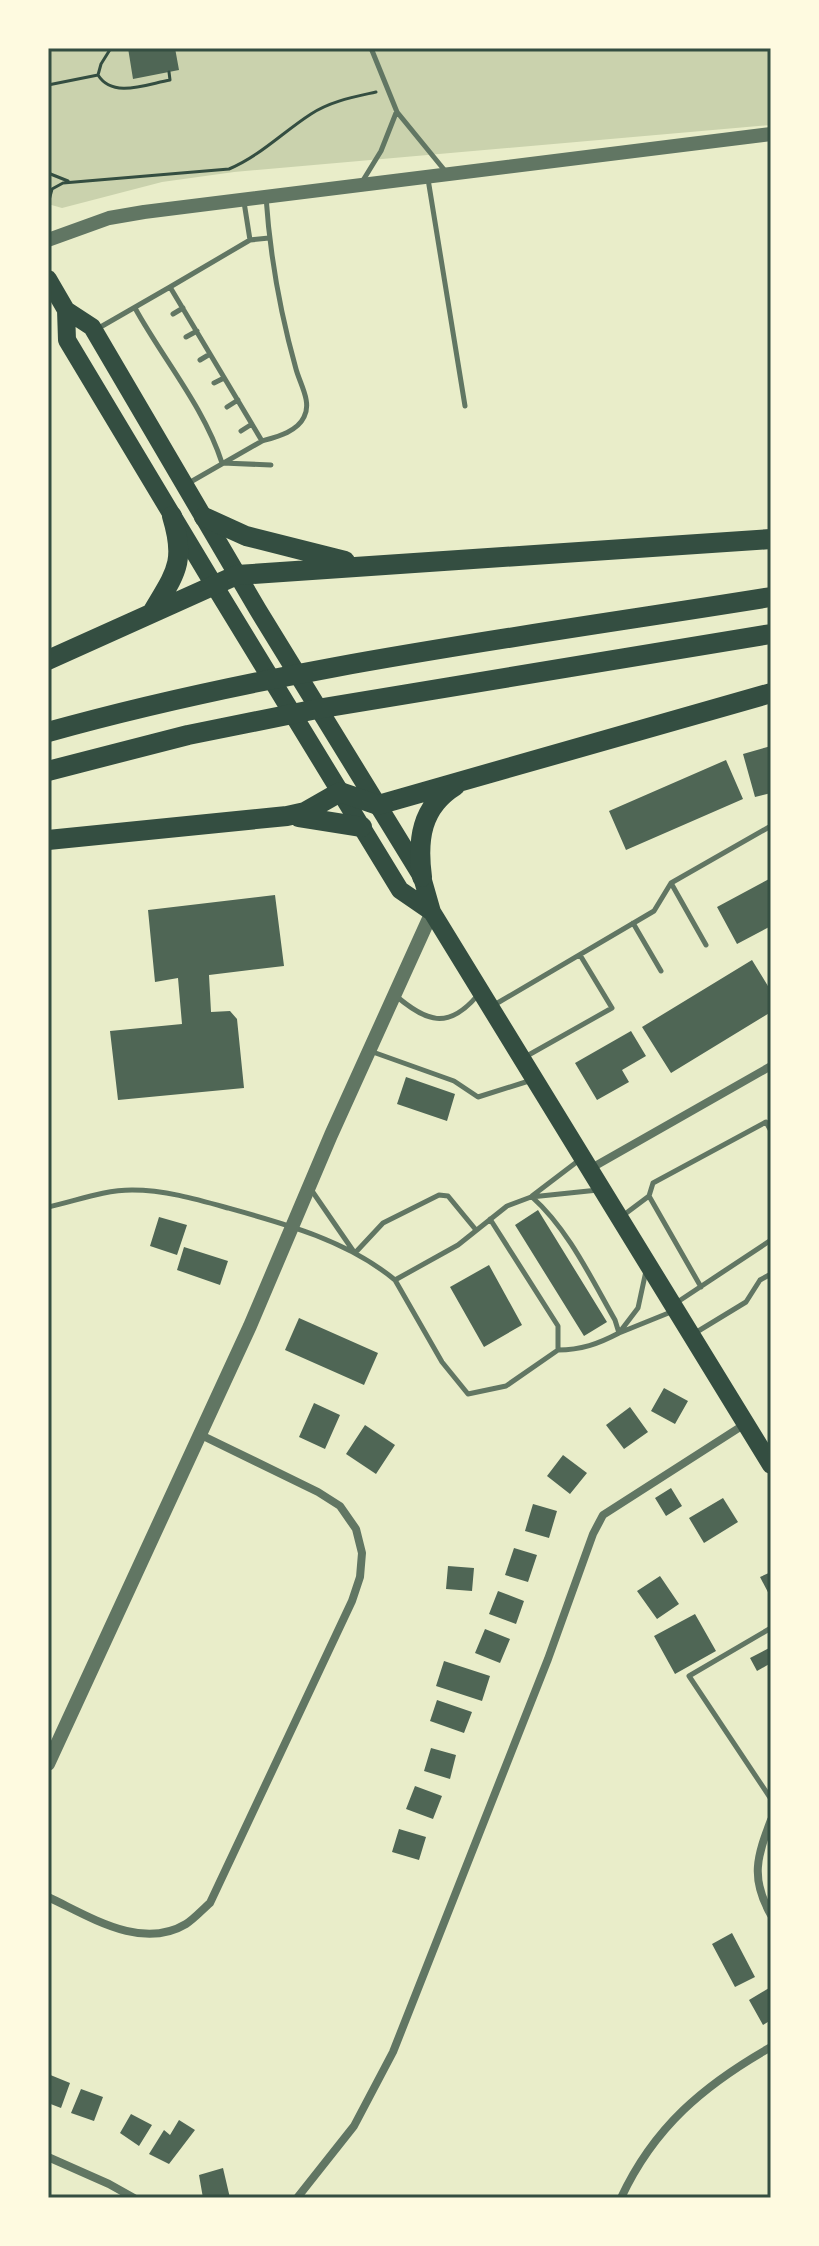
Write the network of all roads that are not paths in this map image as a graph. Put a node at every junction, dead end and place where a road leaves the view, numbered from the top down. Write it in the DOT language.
graph roads {
  1 [pos="371,48"];
  2 [pos="397,112"];
  3 [pos="771,134"];
  4 [pos="448,175"];
  5 [pos="428,178"];
  6 [pos="359,186"];
  7 [pos="266,197"];
  8 [pos="243,200"];
  9 [pos="269,238"];
  10 [pos="48,240"];
  11 [pos="250,240"];
  12 [pos="48,279"];
  13 [pos="170,287"];
  14 [pos="135,308"];
  15 [pos="183,308"];
  16 [pos="66,310"];
  17 [pos="173,314"];
  18 [pos="155,325"];
  19 [pos="146,329"];
  20 [pos="94,331"];
  21 [pos="197,331"];
  22 [pos="186,337"];
  23 [pos="168,347"];
  24 [pos="161,351"];
  25 [pos="210,354"];
  26 [pos="200,360"];
  27 [pos="183,370"];
  28 [pos="175,375"];
  29 [pos="224,378"];
  30 [pos="214,383"];
  31 [pos="197,393"];
  32 [pos="190,398"];
  33 [pos="238,400"];
  34 [pos="465,406"];
  35 [pos="227,407"];
  36 [pos="252,424"];
  37 [pos="241,431"];
  38 [pos="223,441"];
  39 [pos="262,441"];
  40 [pos="216,445"];
  41 [pos="222,463"];
  42 [pos="271,465"];
  43 [pos="186,484"];
  44 [pos="172,516"];
  45 [pos="204,517"];
  46 [pos="771,539"];
  47 [pos="389,566"];
  48 [pos="237,575"];
  49 [pos="214,585"];
  50 [pos="771,597"];
  51 [pos="153,611"];
  52 [pos="771,634"];
  53 [pos="48,660"];
  54 [pos="771,693"];
  55 [pos="48,732"];
  56 [pos="48,771"];
  57 [pos="360,776"];
  58 [pos="465,780"];
  59 [pos="340,792"];
  60 [pos="378,805"];
  61 [pos="287,816"];
  62 [pos="771,826"];
  63 [pos="362,827"];
  64 [pos="48,840"];
  65 [pos="422,877"];
  66 [pos="671,883"];
  67 [pos="432,912"];
  68 [pos="633,923"];
  69 [pos="706,945"];
  70 [pos="580,955"];
  71 [pos="661,971"];
  72 [pos="394,995"];
  73 [pos="485,1000"];
  74 [pos="369,1051"];
  75 [pos="521,1059"];
  76 [pos="771,1066"];
  77 [pos="533,1080"];
  78 [pos="771,1131"];
  79 [pos="584,1164"];
  80 [pos="310,1187"];
  81 [pos="600,1190"];
  82 [pos="649,1196"];
  83 [pos="531,1197"];
  84 [pos="48,1207"];
  85 [pos="490,1219"];
  86 [pos="618,1219"];
  87 [pos="293,1226"];
  88 [pos="476,1230"];
  89 [pos="771,1240"];
  90 [pos="355,1253"];
  91 [pos="647,1266"];
  92 [pos="771,1274"];
  93 [pos="395,1280"];
  94 [pos="701,1287"];
  95 [pos="673,1308"];
  96 [pos="619,1333"];
  97 [pos="691,1336"];
  98 [pos="558,1350"];
  99 [pos="745,1424"];
  100 [pos="201,1435"];
  101 [pos="771,1465"];
  102 [pos="771,1628"];
  103 [pos="48,1764"];
  104 [pos="771,1799"];
  105 [pos="771,1820"];
  106 [pos="48,1897"];
  107 [pos="771,1915"];
  108 [pos="771,2047"];
  109 [pos="48,2157"];
  110 [pos="134,2198"];
  111 [pos="297,2198"];
  112 [pos="621,2198"];
  1 -- 2 [label="lane"];
  2 -- 4 [label="lane"];
  2 -- 6 [label="lane"];
  3 -- 4 [label="street"];
  4 -- 5 [label="street"];
  5 -- 6 [label="street"];
  5 -- 34 [label="lane"];
  6 -- 7 [label="street"];
  7 -- 8 [label="street"];
  7 -- 9 [label="lane"];
  8 -- 10 [label="street"];
  8 -- 11 [label="lane"];
  9 -- 11 [label="lane"];
  9 -- 39 [label="lane"];
  11 -- 13 [label="lane"];
  12 -- 16 [label="main road"];
  13 -- 14 [label="lane"];
  13 -- 15 [label="lane"];
  14 -- 19 [label="lane"];
  14 -- 20 [label="lane"];
  15 -- 17 [label="lane"];
  15 -- 21 [label="lane"];
  16 -- 20 [label="main road"];
  16 -- 44 [label="main road"];
  18 -- 19 [label="lane"];
  19 -- 24 [label="lane"];
  20 -- 43 [label="main road"];
  21 -- 22 [label="lane"];
  21 -- 25 [label="lane"];
  23 -- 24 [label="lane"];
  24 -- 28 [label="lane"];
  25 -- 26 [label="lane"];
  25 -- 29 [label="lane"];
  27 -- 28 [label="lane"];
  28 -- 32 [label="lane"];
  29 -- 30 [label="lane"];
  29 -- 33 [label="lane"];
  31 -- 32 [label="lane"];
  32 -- 40 [label="lane"];
  33 -- 35 [label="lane"];
  33 -- 36 [label="lane"];
  36 -- 37 [label="lane"];
  36 -- 39 [label="lane"];
  38 -- 40 [label="lane"];
  39 -- 41 [label="lane"];
  40 -- 41 [label="lane"];
  41 -- 42 [label="lane"];
  41 -- 43 [label="lane"];
  43 -- 45 [label="main road"];
  44 -- 49 [label="main road"];
  44 -- 51 [label="highway"];
  45 -- 47 [label="highway"];
  45 -- 48 [label="main road"];
  46 -- 47 [label="highway"];
  47 -- 48 [label="highway"];
  48 -- 49 [label="highway"];
  48 -- 57 [label="main road"];
  49 -- 51 [label="highway"];
  49 -- 59 [label="main road"];
  50 -- 55 [label="highway"];
  51 -- 53 [label="highway"];
  52 -- 56 [label="highway"];
  54 -- 58 [label="highway"];
  57 -- 59 [label="main road"];
  57 -- 60 [label="main road"];
  58 -- 60 [label="highway"];
  58 -- 65 [label="highway"];
  59 -- 60 [label="highway"];
  59 -- 61 [label="highway"];
  59 -- 63 [label="main road"];
  60 -- 65 [label="main road"];
  61 -- 63 [label="highway"];
  61 -- 64 [label="highway"];
  62 -- 66 [label="lane"];
  63 -- 67 [label="main road"];
  65 -- 67 [label="main road"];
  66 -- 68 [label="lane"];
  66 -- 69 [label="lane"];
  67 -- 72 [label="street"];
  67 -- 73 [label="main road"];
  68 -- 70 [label="lane"];
  68 -- 71 [label="lane"];
  70 -- 73 [label="lane"];
  70 -- 75 [label="lane"];
  72 -- 73 [label="lane"];
  72 -- 74 [label="street"];
  73 -- 75 [label="main road"];
  74 -- 77 [label="lane"];
  74 -- 80 [label="street"];
  75 -- 77 [label="main road"];
  76 -- 79 [label="street"];
  77 -- 79 [label="main road"];
  78 -- 82 [label="lane"];
  79 -- 81 [label="main road"];
  79 -- 83 [label="lane"];
  80 -- 87 [label="street"];
  80 -- 90 [label="lane"];
  81 -- 83 [label="lane"];
  81 -- 86 [label="main road"];
  82 -- 86 [label="lane"];
  82 -- 94 [label="lane"];
  83 -- 85 [label="lane"];
  83 -- 96 [label="lane"];
  84 -- 87 [label="lane"];
  85 -- 88 [label="lane"];
  85 -- 98 [label="lane"];
  86 -- 91 [label="main road"];
  87 -- 90 [label="lane"];
  87 -- 100 [label="street"];
  88 -- 90 [label="lane"];
  88 -- 93 [label="lane"];
  89 -- 94 [label="lane"];
  90 -- 93 [label="lane"];
  91 -- 95 [label="main road"];
  91 -- 96 [label="lane"];
  92 -- 97 [label="lane"];
  93 -- 98 [label="lane"];
  94 -- 95 [label="lane"];
  95 -- 96 [label="lane"];
  95 -- 97 [label="main road"];
  96 -- 98 [label="lane"];
  97 -- 99 [label="main road"];
  99 -- 101 [label="main road"];
  99 -- 111 [label="street"];
  100 -- 103 [label="street"];
  100 -- 106 [label="street"];
  102 -- 104 [label="lane"];
  105 -- 107 [label="street"];
  108 -- 112 [label="street"];
  109 -- 110 [label="street"];
}
